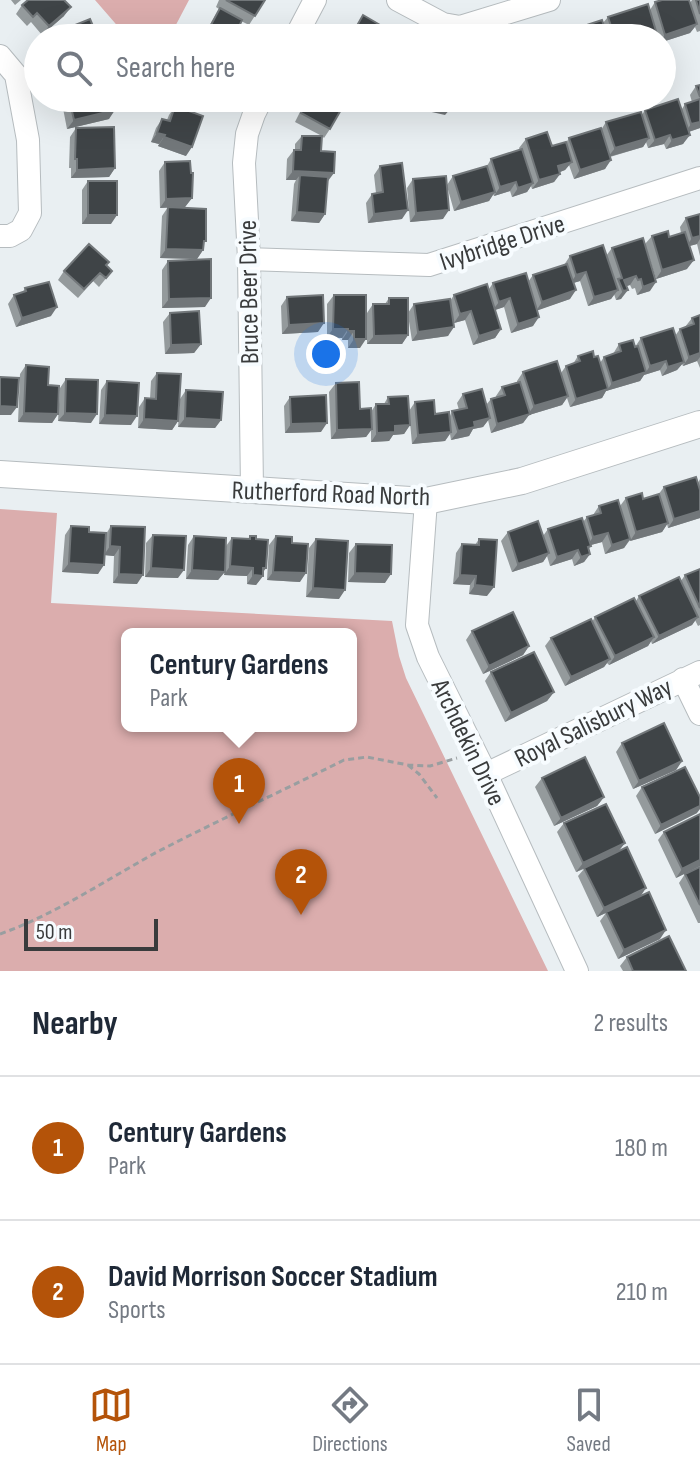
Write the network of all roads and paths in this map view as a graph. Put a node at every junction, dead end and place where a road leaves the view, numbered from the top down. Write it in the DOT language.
graph roads {
  1 [pos="315,0"];
  2 [pos="398,0"];
  3 [pos="549,0"];
  4 [pos="302,24"];
  5 [pos="443,24"];
  6 [pos="470,24"];
  7 [pos="0,56"];
  8 [pos="255,112"];
  9 [pos="700,178"];
  10 [pos="0,236"];
  11 [pos="249,259"];
  12 [pos="700,424"];
  13 [pos="0,474"];
  14 [pos="252,490"];
  15 [pos="426,501"];
  16 [pos="692,675"];
  17 [pos="700,714"];
  18 [pos="475,753"];
  19 [pos="408,765"];
  20 [pos="486,774"];
  21 [pos="437,798"];
  22 [pos="0,934"];
  23 [pos="577,971"];
  1 -- 4 [label="street"];
  2 -- 5 [label="street"];
  3 -- 6 [label="street"];
  7 -- 10 [label="street"];
  8 -- 11 [label="street, Bruce Beer Drive"];
  9 -- 11 [label="street, Ivybridge Drive"];
  11 -- 14 [label="street, Bruce Beer Drive"];
  12 -- 15 [label="street, Rutherford Road North"];
  13 -- 14 [label="street, Rutherford Road North"];
  14 -- 15 [label="street, Rutherford Road North"];
  15 -- 18 [label="street, Archdekin Drive"];
  16 -- 17 [label="street"];
  16 -- 20 [label="street, Royal Salisbury Way"];
  18 -- 19 [label="path"];
  18 -- 20 [label="street, Archdekin Drive"];
  19 -- 21 [label="path"];
  19 -- 22 [label="path"];
  20 -- 23 [label="street, Archdekin Drive"];
}
